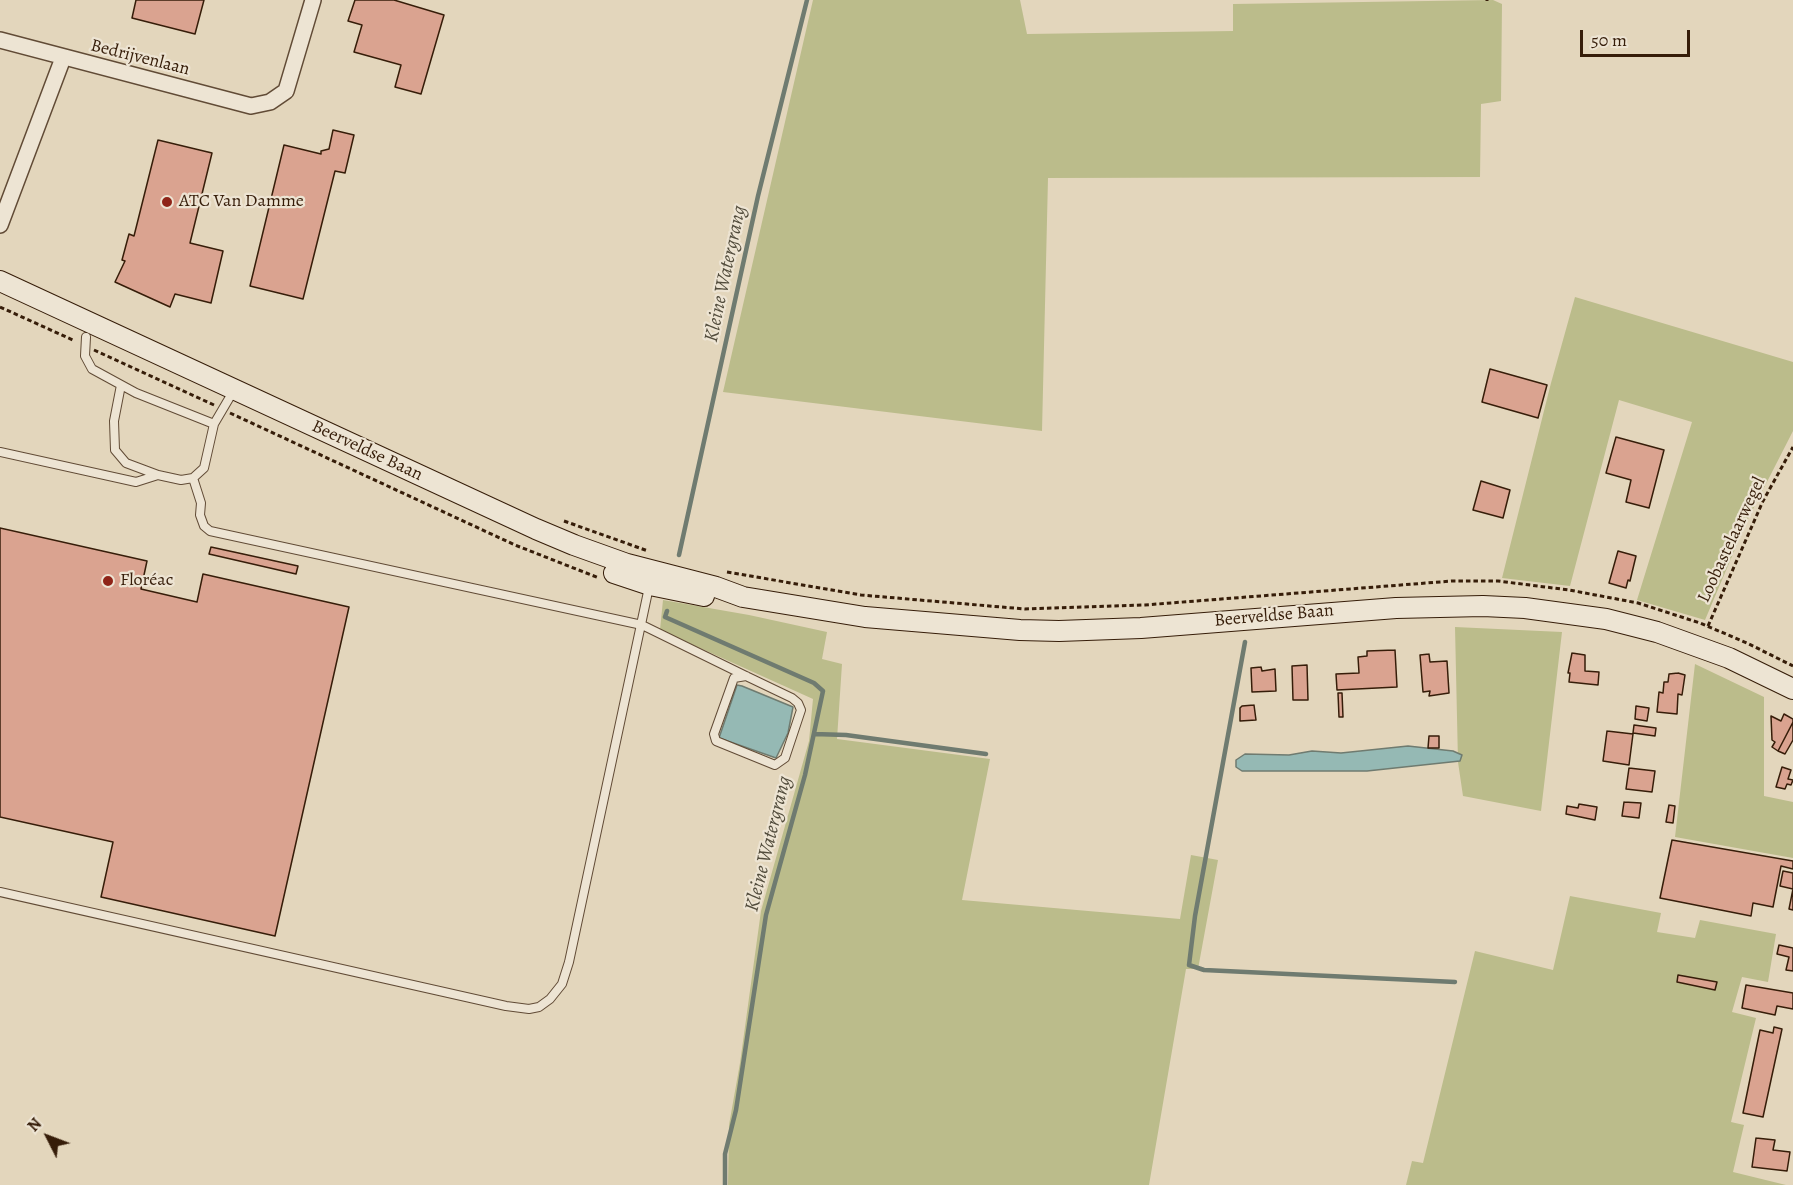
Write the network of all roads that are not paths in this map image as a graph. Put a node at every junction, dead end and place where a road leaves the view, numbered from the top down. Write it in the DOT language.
graph roads {
  1 [pos="313,0"];
  2 [pos="0,40"];
  3 [pos="63,58"];
  4 [pos="0,225"];
  5 [pos="0,281"];
  6 [pos="0,295"];
  7 [pos="86,341"];
  8 [pos="121,385"];
  9 [pos="228,400"];
  10 [pos="214,424"];
  11 [pos="0,452"];
  12 [pos="158,475"];
  13 [pos="193,478"];
  14 [pos="649,569"];
  15 [pos="642,625"];
  16 [pos="746,676"];
  17 [pos="1793,689"];
  18 [pos="0,892"];
  1 -- 3 [label="street, Bedrijvenlaan"];
  2 -- 3 [label="street"];
  3 -- 4 [label="street, Bedrijvenlaan"];
  5 -- 9 [label="main road, Beerveldse Baan"];
  6 -- 7 [label="main road, Beerveldse Baan"];
  7 -- 8 [label="lane"];
  7 -- 9 [label="main road, Beerveldse Baan"];
  8 -- 10 [label="lane"];
  8 -- 12 [label="lane"];
  9 -- 10 [label="lane"];
  9 -- 14 [label="main road, Beerveldse Baan"];
  10 -- 13 [label="lane"];
  11 -- 12 [label="lane"];
  12 -- 13 [label="lane"];
  13 -- 15 [label="lane"];
  14 -- 15 [label="lane"];
  14 -- 17 [label="main road, Beerveldse Baan"];
  15 -- 16 [label="lane"];
  15 -- 18 [label="lane"];
  16 -- 16 [label="lane"];
}
